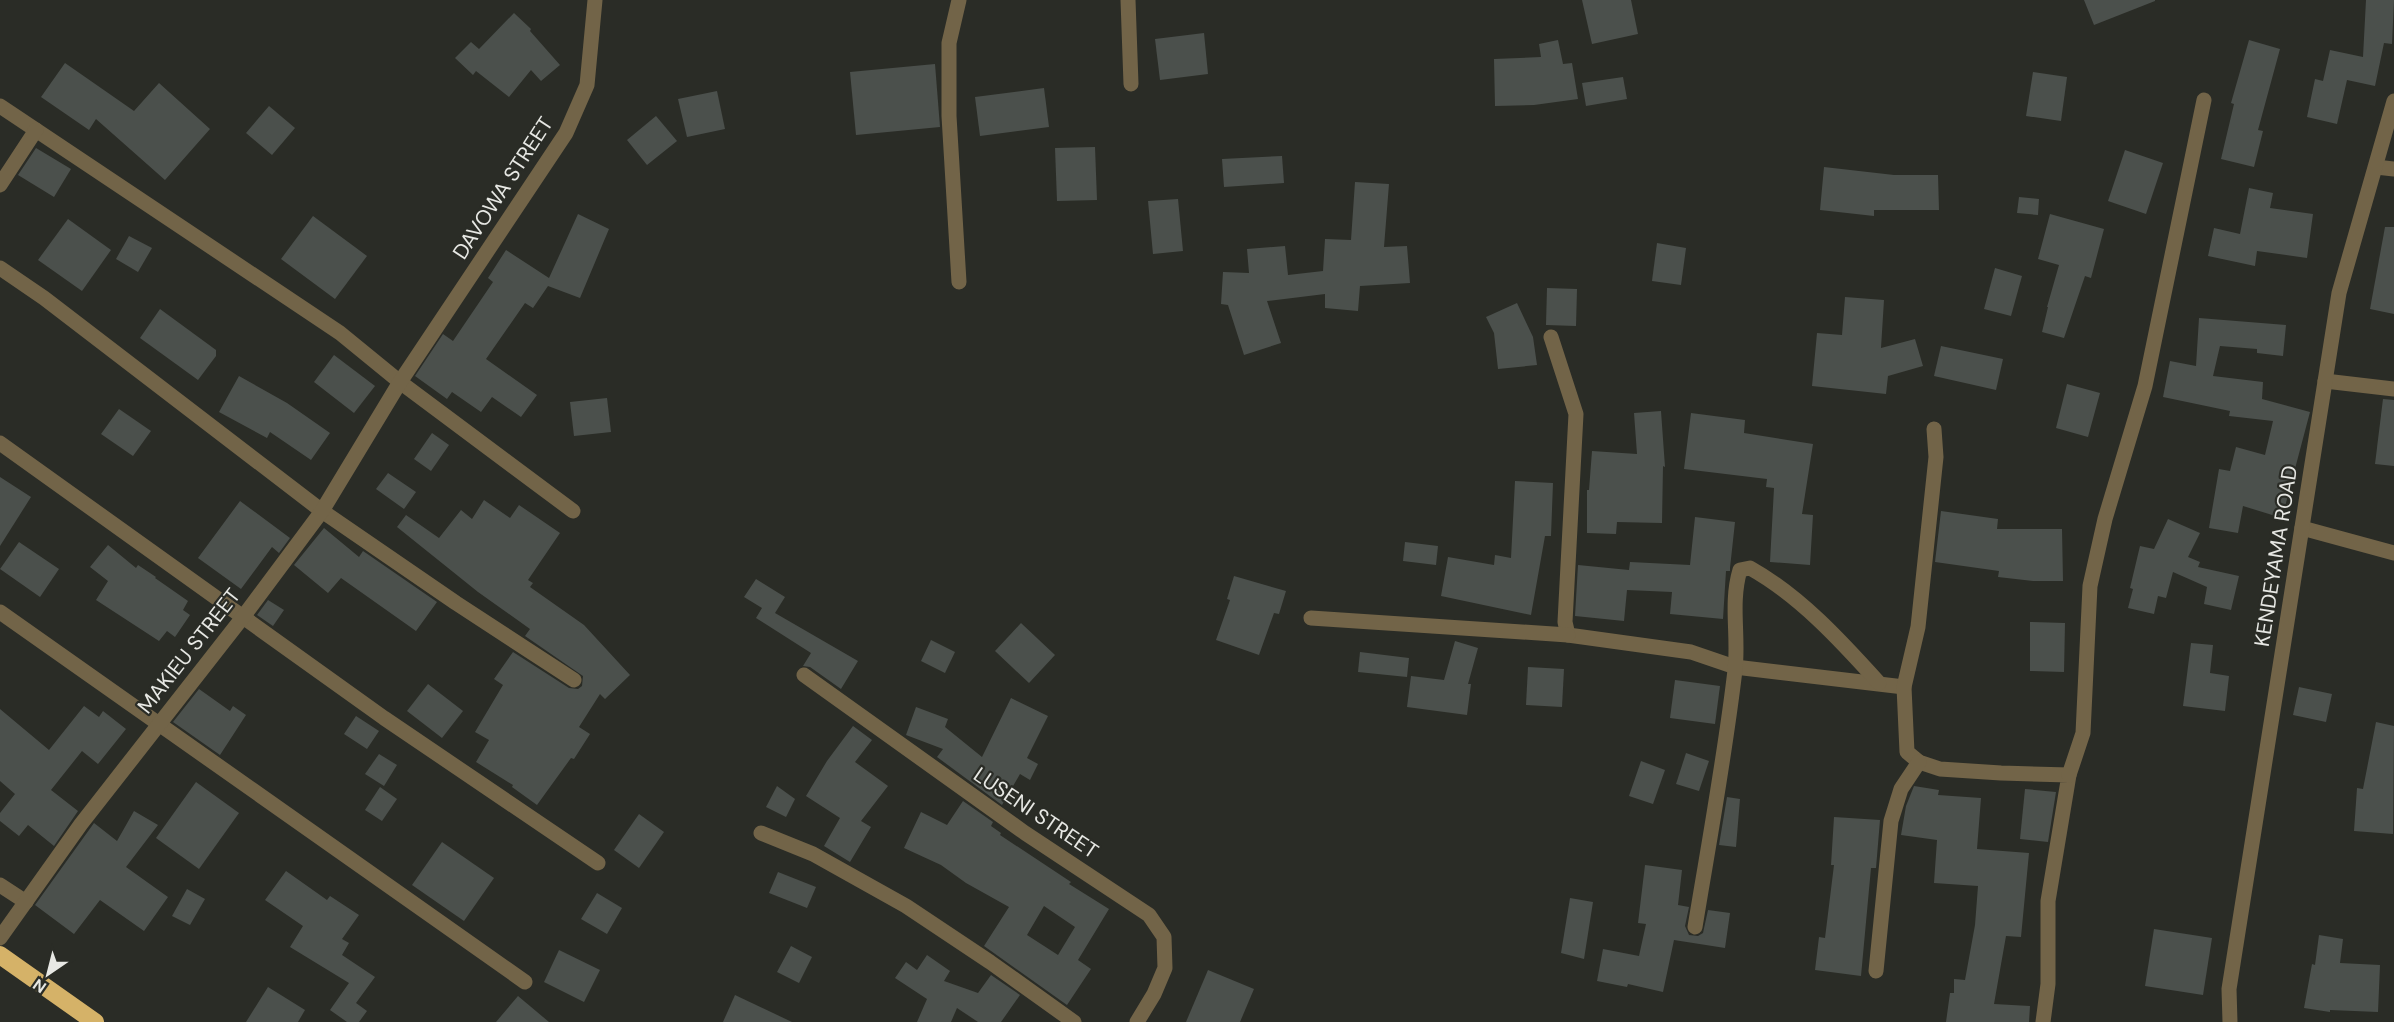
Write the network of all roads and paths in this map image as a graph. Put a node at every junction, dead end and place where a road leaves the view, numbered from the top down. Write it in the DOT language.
graph roads {
  1 [pos="595,0"];
  2 [pos="959,0"];
  3 [pos="1128,0"];
  4 [pos="1131,84"];
  5 [pos="2204,100"];
  6 [pos="2394,101"];
  7 [pos="0,106"];
  8 [pos="36,130"];
  9 [pos="2376,167"];
  10 [pos="2394,169"];
  11 [pos="0,185"];
  12 [pos="0,268"];
  13 [pos="959,282"];
  14 [pos="1551,337"];
  15 [pos="2325,381"];
  16 [pos="400,382"];
  17 [pos="2394,389"];
  18 [pos="1934,429"];
  19 [pos="0,442"];
  20 [pos="322,510"];
  21 [pos="573,511"];
  22 [pos="2302,528"];
  23 [pos="2394,553"];
  24 [pos="0,612"];
  25 [pos="243,617"];
  26 [pos="1311,618"];
  27 [pos="1568,635"];
  28 [pos="1736,667"];
  29 [pos="804,675"];
  30 [pos="574,680"];
  31 [pos="1879,683"];
  32 [pos="1904,687"];
  33 [pos="159,723"];
  34 [pos="1919,762"];
  35 [pos="2069,775"];
  36 [pos="761,833"];
  37 [pos="598,864"];
  38 [pos="0,885"];
  39 [pos="26,902"];
  40 [pos="1695,927"];
  41 [pos="0,938"];
  42 [pos="0,955"];
  43 [pos="1876,971"];
  44 [pos="525,982"];
  45 [pos="95,1022"];
  46 [pos="1074,1022"];
  47 [pos="1137,1022"];
  48 [pos="2043,1022"];
  49 [pos="2230,1022"];
  1 -- 16 [label="street, DAVOWA STREET"];
  2 -- 13 [label="street"];
  3 -- 4 [label="street"];
  5 -- 35 [label="street"];
  6 -- 9 [label="street, KENDEYAMA ROAD"];
  7 -- 8 [label="street"];
  8 -- 11 [label="street"];
  8 -- 16 [label="street"];
  9 -- 10 [label="street"];
  9 -- 15 [label="street, KENDEYAMA ROAD"];
  12 -- 20 [label="street"];
  14 -- 27 [label="street"];
  15 -- 17 [label="street"];
  15 -- 22 [label="street, KENDEYAMA ROAD"];
  16 -- 20 [label="street, MAKIEU STREET"];
  16 -- 21 [label="street"];
  18 -- 32 [label="street"];
  19 -- 25 [label="street"];
  20 -- 25 [label="street, MAKIEU STREET"];
  20 -- 30 [label="street"];
  22 -- 23 [label="street"];
  22 -- 49 [label="street, KENDEYAMA ROAD"];
  24 -- 33 [label="street"];
  25 -- 33 [label="street, MAKIEU STREET"];
  25 -- 37 [label="street"];
  26 -- 27 [label="street"];
  27 -- 28 [label="street"];
  28 -- 31 [label="street"];
  28 -- 31 [label="street"];
  28 -- 40 [label="street"];
  29 -- 47 [label="street, LUSENI STREET"];
  31 -- 32 [label="street"];
  32 -- 34 [label="street"];
  33 -- 39 [label="street, MAKIEU STREET"];
  33 -- 44 [label="street"];
  34 -- 35 [label="street"];
  34 -- 43 [label="street"];
  35 -- 48 [label="street"];
  36 -- 46 [label="street"];
  38 -- 39 [label="street"];
  39 -- 41 [label="street, MAKIEU STREET"];
  42 -- 45 [label="highway"];
}
